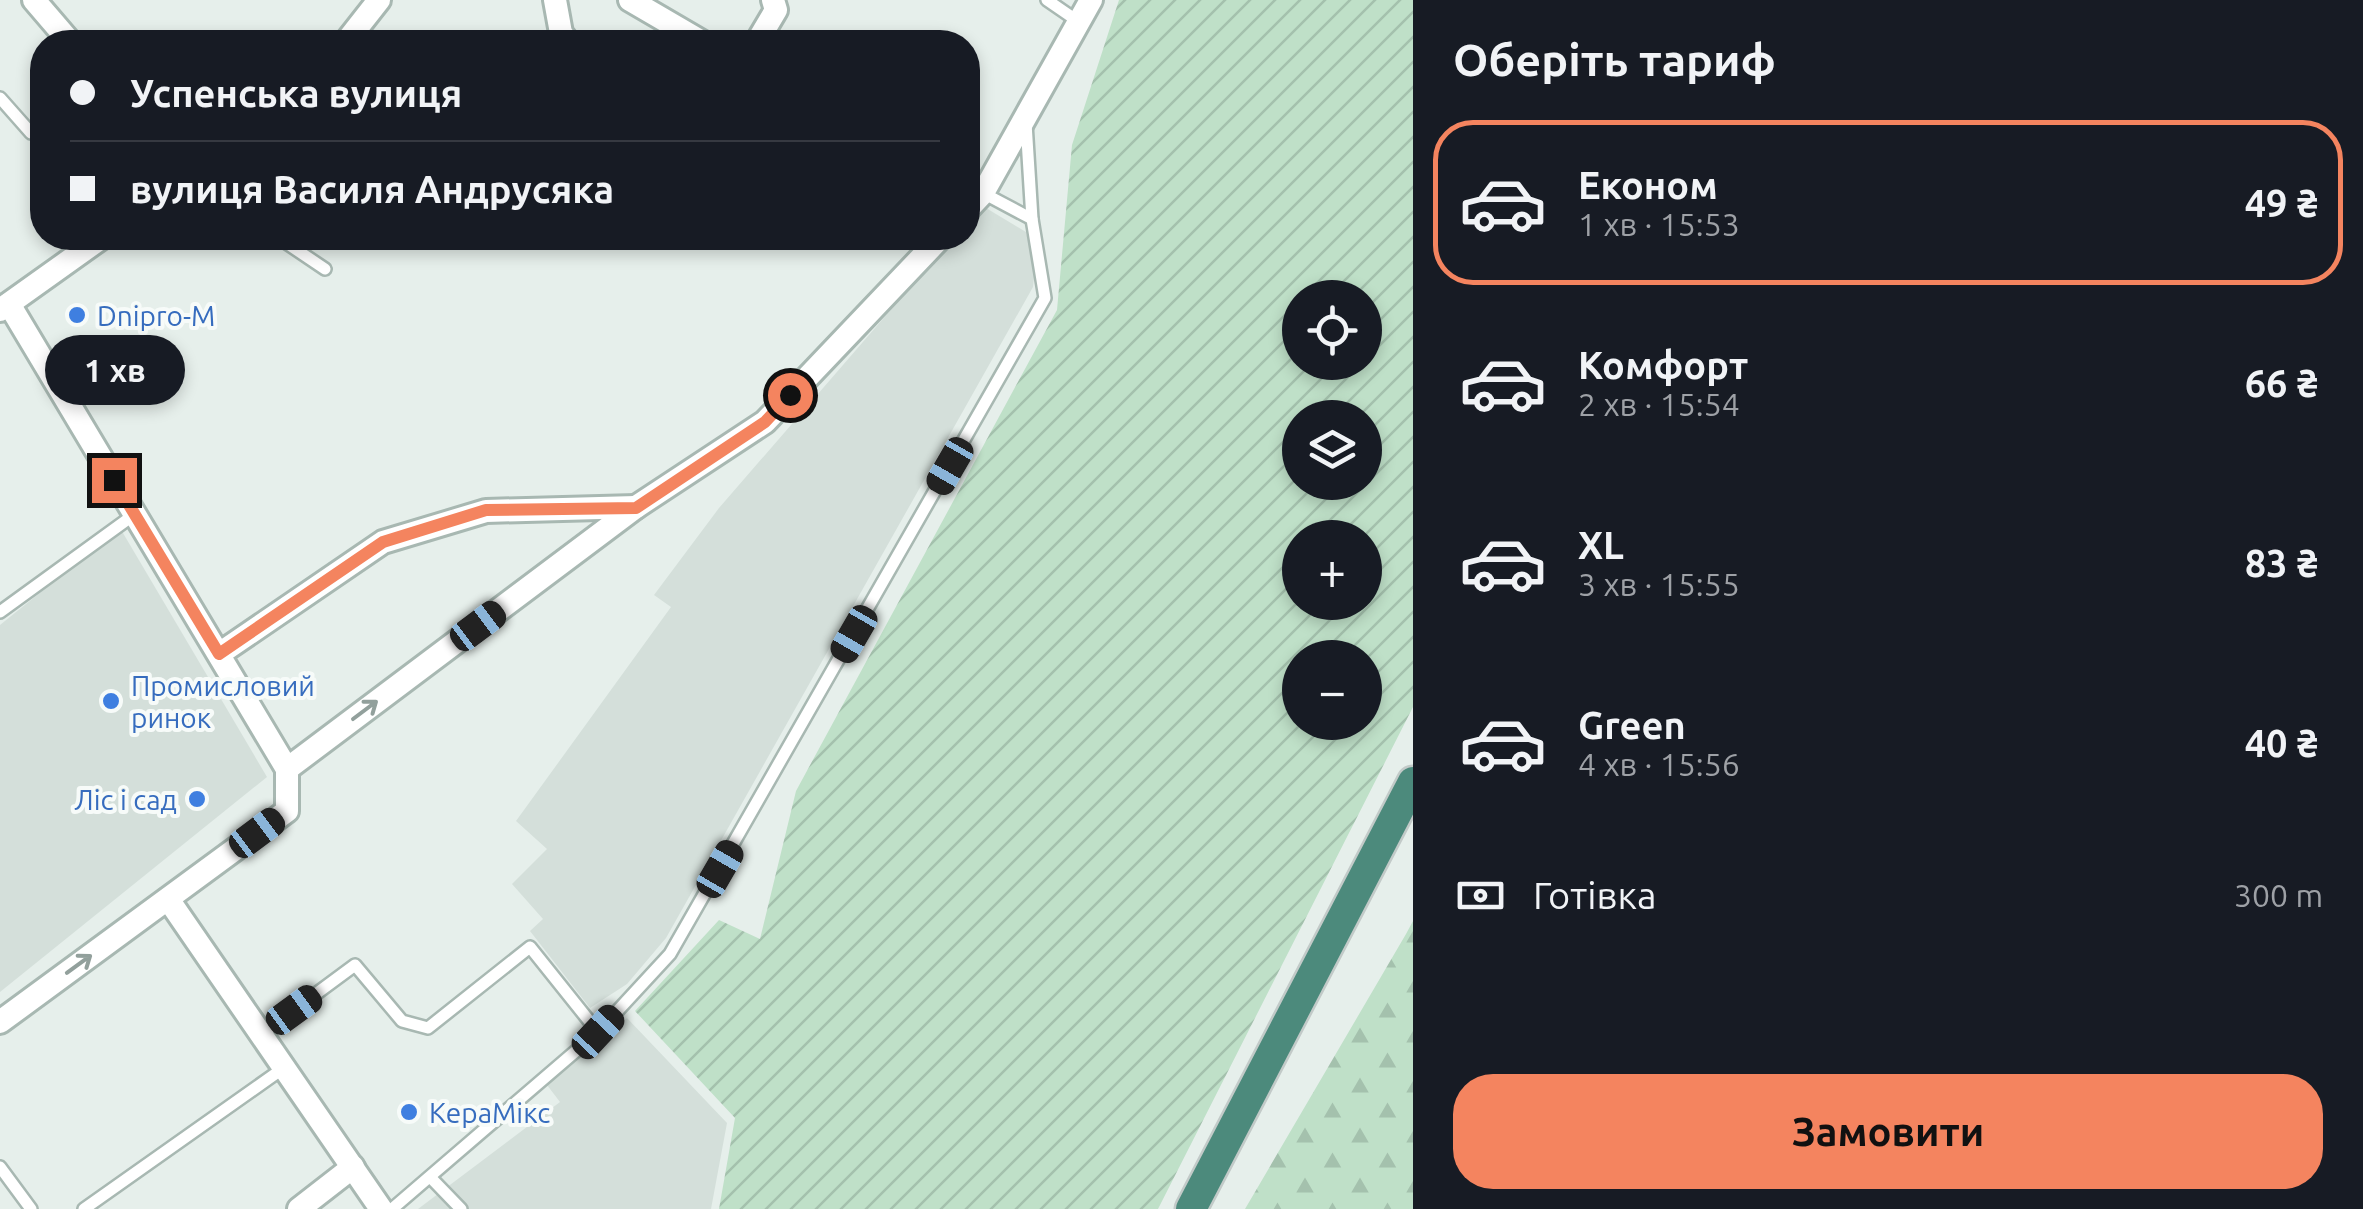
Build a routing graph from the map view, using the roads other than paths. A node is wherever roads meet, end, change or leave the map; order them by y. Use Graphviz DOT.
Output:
graph roads {
  1 [pos="34,0"];
  2 [pos="380,0"];
  3 [pos="555,0"];
  4 [pos="630,0"];
  5 [pos="773,0"];
  6 [pos="1047,0"];
  7 [pos="1091,0"];
  8 [pos="1079,22"];
  9 [pos="60,30"];
  10 [pos="356,30"];
  11 [pos="560,30"];
  12 [pos="681,30"];
  13 [pos="764,30"];
  14 [pos="0,98"];
  15 [pos="1026,119"];
  16 [pos="30,131"];
  17 [pos="980,193"];
  18 [pos="980,203"];
  19 [pos="1032,219"];
  20 [pos="84,250"];
  21 [pos="297,250"];
  22 [pos="929,250"];
  23 [pos="325,268"];
  24 [pos="4,307"];
  25 [pos="636,508"];
  26 [pos="134,514"];
  27 [pos="0,612"];
  28 [pos="219,654"];
  29 [pos="288,769"];
  30 [pos="1413,782"];
  31 [pos="168,899"];
  32 [pos="0,1022"];
  33 [pos="598,1032"];
  34 [pos="264,1033"];
  35 [pos="286,1067"];
  36 [pos="0,1166"];
  37 [pos="353,1167"];
  38 [pos="432,1178"];
  39 [pos="32,1209"];
  40 [pos="84,1209"];
  41 [pos="299,1209"];
  42 [pos="382,1209"];
  43 [pos="392,1209"];
  44 [pos="461,1209"];
  45 [pos="1190,1209"];
  1 -- 9 [label="street"];
  2 -- 10 [label="street"];
  3 -- 11 [label="street"];
  4 -- 12 [label="street"];
  5 -- 13 [label="street"];
  6 -- 8 [label="lane"];
  7 -- 8 [label="street"];
  8 -- 15 [label="street"];
  14 -- 16 [label="lane"];
  15 -- 17 [label="street"];
  15 -- 19 [label="lane"];
  18 -- 19 [label="lane"];
  19 -- 33 [label="lane"];
  20 -- 24 [label="street"];
  21 -- 23 [label="lane"];
  22 -- 25 [label="street"];
  24 -- 26 [label="street"];
  25 -- 28 [label="street"];
  29 -- 25 [label="street, one-way"];
  26 -- 27 [label="lane"];
  26 -- 28 [label="street"];
  28 -- 29 [label="street"];
  29 -- 31 [label="street"];
  30 -- 45 [label="highway"];
  32 -- 31 [label="street, one-way"];
  31 -- 34 [label="street"];
  33 -- 34 [label="lane"];
  33 -- 38 [label="lane"];
  34 -- 35 [label="street"];
  35 -- 37 [label="street"];
  35 -- 40 [label="lane"];
  36 -- 39 [label="lane"];
  37 -- 41 [label="street"];
  37 -- 42 [label="street"];
  38 -- 43 [label="lane"];
  38 -- 44 [label="lane"];
}
